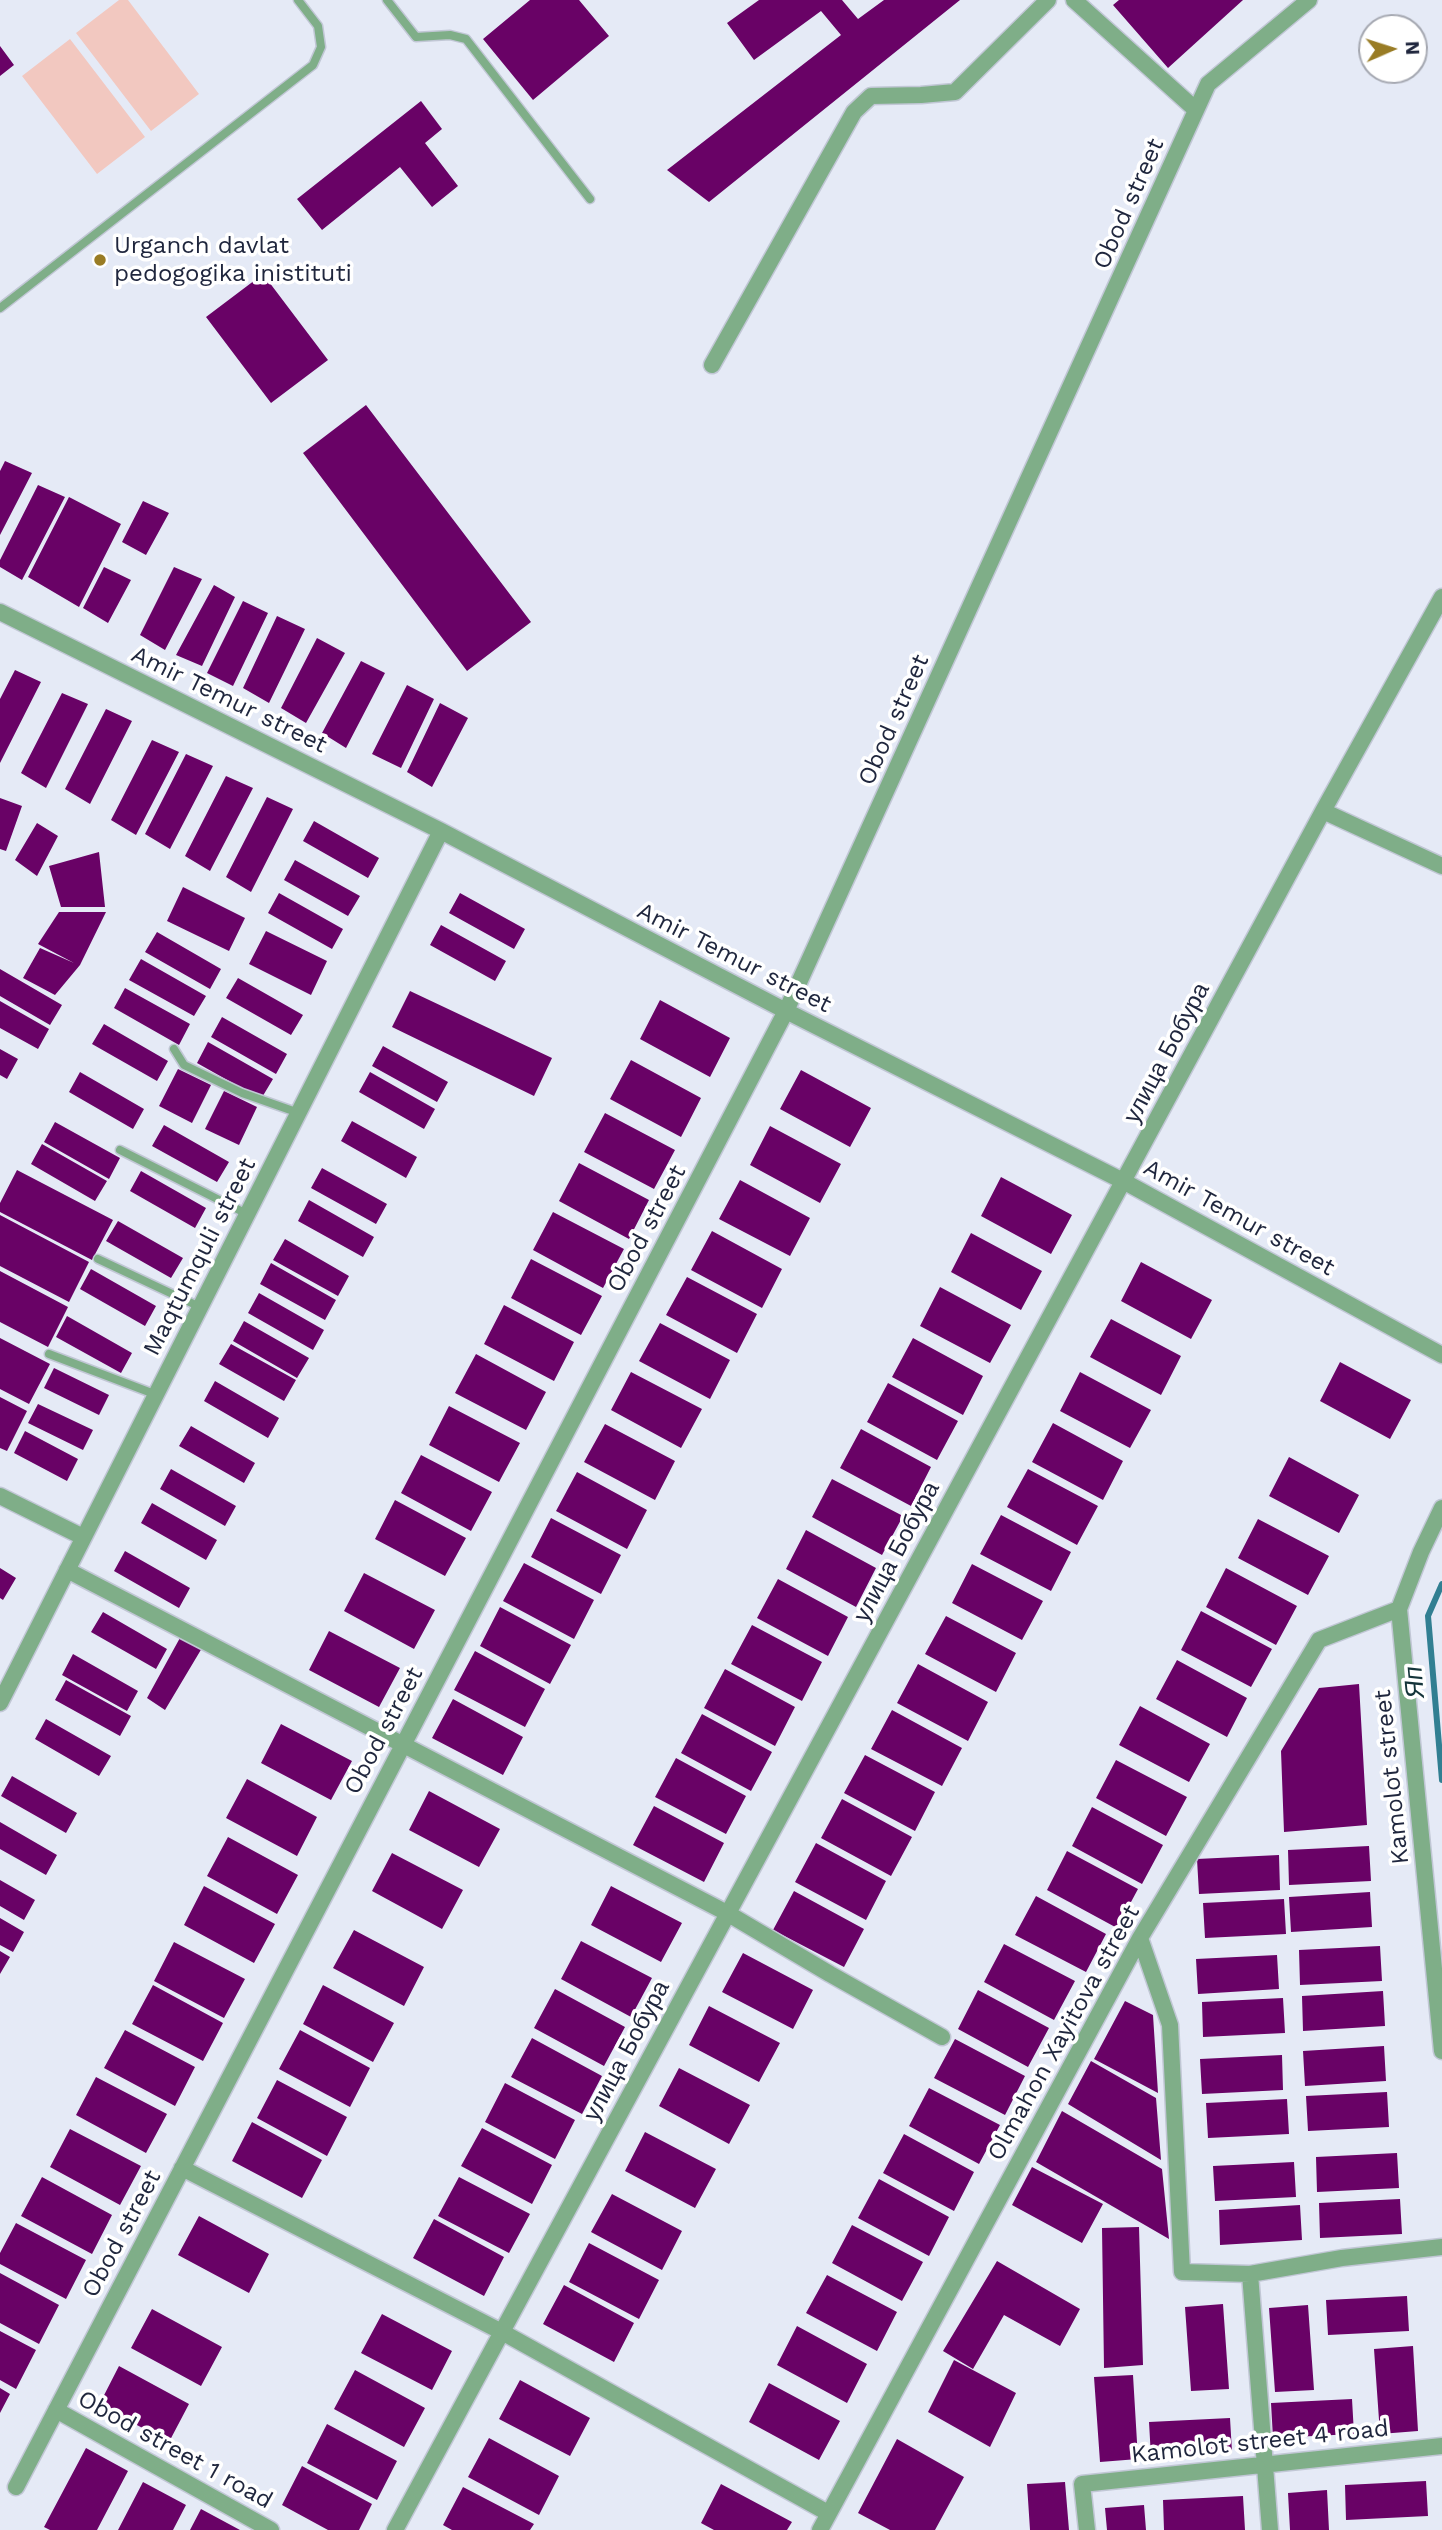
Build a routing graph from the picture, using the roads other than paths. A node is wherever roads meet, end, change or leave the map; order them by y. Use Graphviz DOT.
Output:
graph roads {
  1 [pos="298,0"];
  2 [pos="387,0"];
  3 [pos="1048,0"];
  4 [pos="1074,0"];
  5 [pos="1309,0"];
  6 [pos="1196,110"];
  7 [pos="590,199"];
  8 [pos="0,307"];
  9 [pos="712,365"];
  10 [pos="1442,597"];
  11 [pos="0,612"];
  12 [pos="1323,811"];
  13 [pos="441,831"];
  14 [pos="1442,866"];
  15 [pos="786,1011"];
  16 [pos="174,1049"];
  17 [pos="299,1113"];
  18 [pos="120,1150"];
  19 [pos="1124,1181"];
  20 [pos="247,1214"];
  21 [pos="98,1259"];
  22 [pos="200,1307"];
  23 [pos="49,1354"];
  24 [pos="1442,1355"];
  25 [pos="157,1395"];
  26 [pos="0,1496"];
  27 [pos="1442,1508"];
  28 [pos="83,1537"];
  29 [pos="67,1570"];
  30 [pos="1399,1609"];
  31 [pos="0,1703"];
  32 [pos="403,1745"];
  33 [pos="727,1913"];
  34 [pos="1140,1938"];
  35 [pos="942,2037"];
  36 [pos="1442,2051"];
  37 [pos="182,2168"];
  38 [pos="1442,2247"];
  39 [pos="1250,2274"];
  40 [pos="502,2332"];
  41 [pos="56,2410"];
  42 [pos="1442,2446"];
  43 [pos="1265,2465"];
  44 [pos="16,2487"];
  45 [pos="828,2513"];
  46 [pos="271,2530"];
  47 [pos="395,2530"];
  48 [pos="820,2530"];
  49 [pos="1087,2530"];
  50 [pos="1270,2530"];
  1 -- 8 [label="lane"];
  2 -- 7 [label="lane"];
  3 -- 9 [label="street"];
  4 -- 6 [label="street"];
  5 -- 6 [label="street, Obod street"];
  6 -- 15 [label="street, Obod street"];
  10 -- 12 [label="street, улица Бобура"];
  11 -- 13 [label="street, Amir Temur street"];
  12 -- 14 [label="street"];
  12 -- 19 [label="street, улица Бобура"];
  13 -- 15 [label="street, Amir Temur street"];
  13 -- 17 [label="street, Maqtumquli street"];
  15 -- 19 [label="street, Amir Temur street"];
  15 -- 32 [label="street, Obod street"];
  16 -- 17 [label="lane"];
  17 -- 20 [label="street, Maqtumquli street"];
  18 -- 20 [label="lane"];
  19 -- 24 [label="street, Amir Temur street"];
  19 -- 33 [label="street, улица Бобура"];
  20 -- 22 [label="street, Maqtumquli street"];
  21 -- 22 [label="lane"];
  22 -- 25 [label="street, Maqtumquli street"];
  23 -- 25 [label="lane"];
  25 -- 28 [label="street, Maqtumquli street"];
  26 -- 28 [label="street"];
  27 -- 30 [label="street, Kamolot street"];
  28 -- 29 [label="street, Maqtumquli street"];
  29 -- 31 [label="street, Maqtumquli street"];
  29 -- 32 [label="street"];
  30 -- 34 [label="street, Olmahon Xayitova street"];
  30 -- 36 [label="street, Kamolot street"];
  32 -- 33 [label="street"];
  32 -- 37 [label="street, Obod street"];
  33 -- 35 [label="street"];
  33 -- 40 [label="street, улица Бобура"];
  34 -- 39 [label="street"];
  34 -- 45 [label="street, Olmahon Xayitova street"];
  37 -- 40 [label="street"];
  37 -- 41 [label="street, Obod street"];
  38 -- 39 [label="street"];
  39 -- 43 [label="street"];
  40 -- 45 [label="street"];
  40 -- 47 [label="street, улица Бобура"];
  41 -- 44 [label="street, Obod street"];
  41 -- 46 [label="street, Obod street 1 road"];
  42 -- 43 [label="street, Kamolot street 4 road"];
  43 -- 49 [label="street, Kamolot street 4 road"];
  43 -- 50 [label="street"];
  45 -- 48 [label="street, Olmahon Xayitova street"];
}
